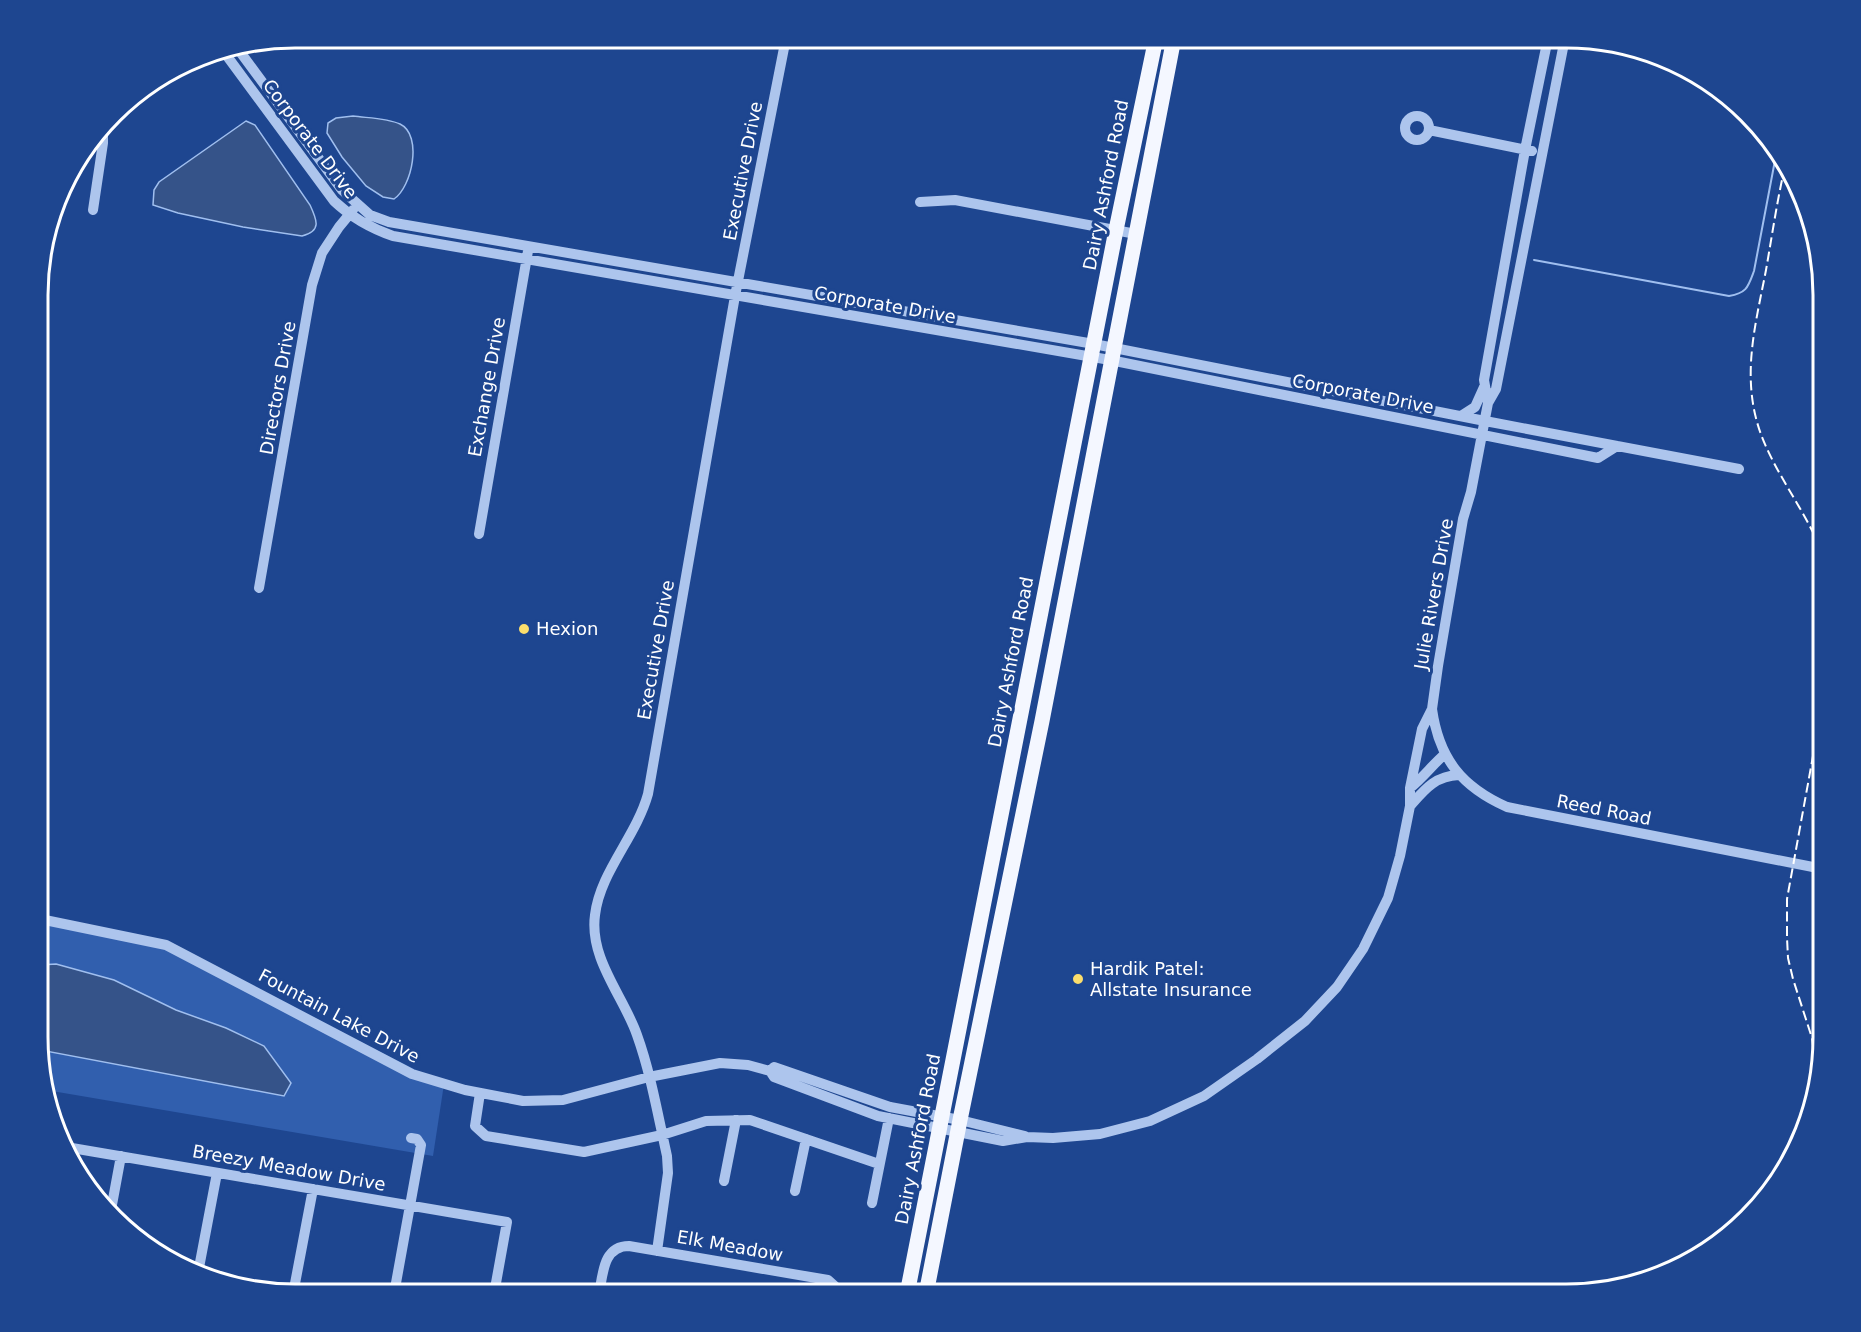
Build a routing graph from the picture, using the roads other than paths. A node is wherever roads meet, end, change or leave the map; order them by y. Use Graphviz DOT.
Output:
graph roads {
  1 [pos="784,48"];
  2 [pos="1154,48"];
  3 [pos="1172,48"];
  4 [pos="1546,48"];
  5 [pos="1563,48"];
  6 [pos="242,54"];
  7 [pos="228,57"];
  8 [pos="1429,130"];
  9 [pos="103,140"];
  10 [pos="1525,150"];
  11 [pos="1542,153"];
  12 [pos="920,202"];
  13 [pos="357,205"];
  14 [pos="93,210"];
  15 [pos="348,215"];
  16 [pos="1513,222"];
  17 [pos="1527,228"];
  18 [pos="1116,230"];
  19 [pos="1136,234"];
  20 [pos="529,245"];
  21 [pos="527,258"];
  22 [pos="738,282"];
  23 [pos="735,296"];
  24 [pos="1010,329"];
  25 [pos="1008,343"];
  26 [pos="1093,350"];
  27 [pos="1112,354"];
  28 [pos="1295,383"];
  29 [pos="1484,387"];
  30 [pos="1292,396"];
  31 [pos="1488,404"];
  32 [pos="1461,416"];
  33 [pos="1485,421"];
  34 [pos="1523,428"];
  35 [pos="1483,434"];
  36 [pos="1521,441"];
  37 [pos="1617,446"];
  38 [pos="1739,469"];
  39 [pos="479,534"];
  40 [pos="259,588"];
  41 [pos="1432,709"];
  42 [pos="1020,716"];
  43 [pos="1042,721"];
  44 [pos="1445,754"];
  45 [pos="1459,775"];
  46 [pos="1410,788"];
  47 [pos="1004,805"];
  48 [pos="1410,806"];
  49 [pos="1024,808"];
  50 [pos="1813,867"];
  51 [pos="48,921"];
  52 [pos="972,964"];
  53 [pos="991,968"];
  54 [pos="770,1071"];
  55 [pos="649,1077"];
  56 [pos="840,1090"];
  57 [pos="480,1093"];
  58 [pos="836,1101"];
  59 [pos="889,1118"];
  60 [pos="736,1120"];
  61 [pos="941,1123"];
  62 [pos="959,1126"];
  63 [pos="663,1135"];
  64 [pos="411,1138"];
  65 [pos="806,1139"];
  66 [pos="74,1148"];
  67 [pos="121,1156"];
  68 [pos="879,1164"];
  69 [pos="217,1173"];
  70 [pos="724,1181"];
  71 [pos="313,1189"];
  72 [pos="795,1191"];
  73 [pos="112,1203"];
  74 [pos="872,1203"];
  75 [pos="410,1206"];
  76 [pos="917,1241"];
  77 [pos="936,1244"];
  78 [pos="657,1251"];
  79 [pos="200,1264"];
  80 [pos="295,1284"];
  81 [pos="396,1284"];
  82 [pos="496,1284"];
  83 [pos="601,1284"];
  84 [pos="831,1284"];
  85 [pos="909,1284"];
  86 [pos="928,1284"];
  1 -- 22 [label="street, Executive Drive"];
  2 -- 18 [label="main road, Dairy Ashford Road"];
  3 -- 19 [label="main road, Dairy Ashford Road"];
  4 -- 10 [label="street, Julie Rivers Drive"];
  5 -- 11 [label="street, Julie Rivers Drive"];
  6 -- 13 [label="street, Corporate Drive"];
  7 -- 15 [label="street, Corporate Drive"];
  8 -- 10 [label="street"];
  9 -- 14 [label="street"];
  10 -- 11 [label="street"];
  10 -- 16 [label="street, Julie Rivers Drive"];
  11 -- 17 [label="street, Julie Rivers Drive"];
  12 -- 18 [label="street"];
  13 -- 15 [label="street, Directors Drive"];
  13 -- 20 [label="street, Corporate Drive"];
  15 -- 21 [label="street, Corporate Drive"];
  15 -- 40 [label="street, Directors Drive"];
  16 -- 17 [label="street"];
  16 -- 29 [label="street, Julie Rivers Drive"];
  17 -- 31 [label="street, Julie Rivers Drive"];
  18 -- 19 [label="street"];
  18 -- 26 [label="main road, Dairy Ashford Road"];
  19 -- 27 [label="main road, Dairy Ashford Road"];
  20 -- 21 [label="street, Exchange Drive"];
  20 -- 22 [label="street, Corporate Drive"];
  21 -- 23 [label="street, Corporate Drive"];
  21 -- 39 [label="street, Exchange Drive"];
  22 -- 23 [label="street, Executive Drive"];
  22 -- 24 [label="street, Corporate Drive"];
  23 -- 25 [label="street, Corporate Drive"];
  23 -- 55 [label="street, Executive Drive"];
  24 -- 25 [label="street"];
  24 -- 26 [label="street, Corporate Drive"];
  25 -- 26 [label="street, Corporate Drive"];
  26 -- 27 [label="street, Corporate Drive"];
  26 -- 42 [label="main road, Dairy Ashford Road"];
  27 -- 28 [label="street, Corporate Drive"];
  27 -- 30 [label="street, Corporate Drive"];
  27 -- 43 [label="main road, Dairy Ashford Road"];
  28 -- 30 [label="street"];
  28 -- 32 [label="street, Corporate Drive"];
  29 -- 31 [label="street, Julie Rivers Drive"];
  29 -- 32 [label="street"];
  30 -- 35 [label="street, Corporate Drive"];
  31 -- 33 [label="street, Julie Rivers Drive"];
  32 -- 33 [label="street, Corporate Drive"];
  33 -- 34 [label="street, Corporate Drive"];
  33 -- 35 [label="street, Julie Rivers Drive"];
  34 -- 36 [label="street"];
  34 -- 37 [label="street, Corporate Drive"];
  35 -- 36 [label="street, Corporate Drive"];
  35 -- 41 [label="street, Julie Rivers Drive"];
  36 -- 37 [label="street, Corporate Drive"];
  37 -- 38 [label="street, Corporate Drive"];
  41 -- 44 [label="street, Reed Road"];
  41 -- 46 [label="street, Julie Rivers Drive"];
  42 -- 43 [label="main road"];
  42 -- 47 [label="main road, Dairy Ashford Road"];
  43 -- 49 [label="main road, Dairy Ashford Road"];
  44 -- 45 [label="street, Reed Road"];
  44 -- 46 [label="street"];
  45 -- 48 [label="street"];
  45 -- 50 [label="street, Reed Road"];
  46 -- 48 [label="street, Julie Rivers Drive"];
  47 -- 49 [label="main road"];
  47 -- 52 [label="main road, Dairy Ashford Road"];
  48 -- 62 [label="street, Julie Rivers Drive"];
  49 -- 53 [label="main road, Dairy Ashford Road"];
  51 -- 57 [label="street, Fountain Lake Drive"];
  52 -- 53 [label="main road"];
  52 -- 61 [label="main road, Dairy Ashford Road"];
  53 -- 62 [label="main road, Dairy Ashford Road"];
  54 -- 55 [label="street, Fountain Lake Drive"];
  54 -- 56 [label="street, Fountain Lake Drive"];
  54 -- 58 [label="street, Fountain Lake Drive"];
  55 -- 57 [label="street, Fountain Lake Drive"];
  55 -- 63 [label="street, Executive Drive"];
  56 -- 58 [label="street"];
  56 -- 61 [label="street, Fountain Lake Drive"];
  57 -- 63 [label="street"];
  58 -- 59 [label="street, Fountain Lake Drive"];
  59 -- 61 [label="street, Fountain Lake Drive"];
  59 -- 68 [label="street"];
  60 -- 63 [label="street"];
  60 -- 65 [label="street"];
  60 -- 70 [label="street"];
  61 -- 62 [label="street, Julie Rivers Drive"];
  61 -- 76 [label="main road, Dairy Ashford Road"];
  62 -- 77 [label="main road, Dairy Ashford Road"];
  63 -- 78 [label="street, Executive Drive"];
  64 -- 75 [label="street"];
  65 -- 68 [label="street"];
  65 -- 72 [label="street"];
  66 -- 67 [label="street, Breezy Meadow Drive"];
  67 -- 69 [label="street, Breezy Meadow Drive"];
  67 -- 73 [label="street"];
  68 -- 74 [label="street"];
  69 -- 71 [label="street, Breezy Meadow Drive"];
  69 -- 79 [label="street"];
  71 -- 75 [label="street, Breezy Meadow Drive"];
  71 -- 80 [label="street"];
  75 -- 81 [label="street"];
  75 -- 82 [label="street, Breezy Meadow Drive"];
  76 -- 77 [label="main road"];
  76 -- 85 [label="main road, Dairy Ashford Road"];
  77 -- 86 [label="main road, Dairy Ashford Road"];
  78 -- 83 [label="street, Elk Meadow"];
  78 -- 84 [label="street, Elk Meadow"];
}
